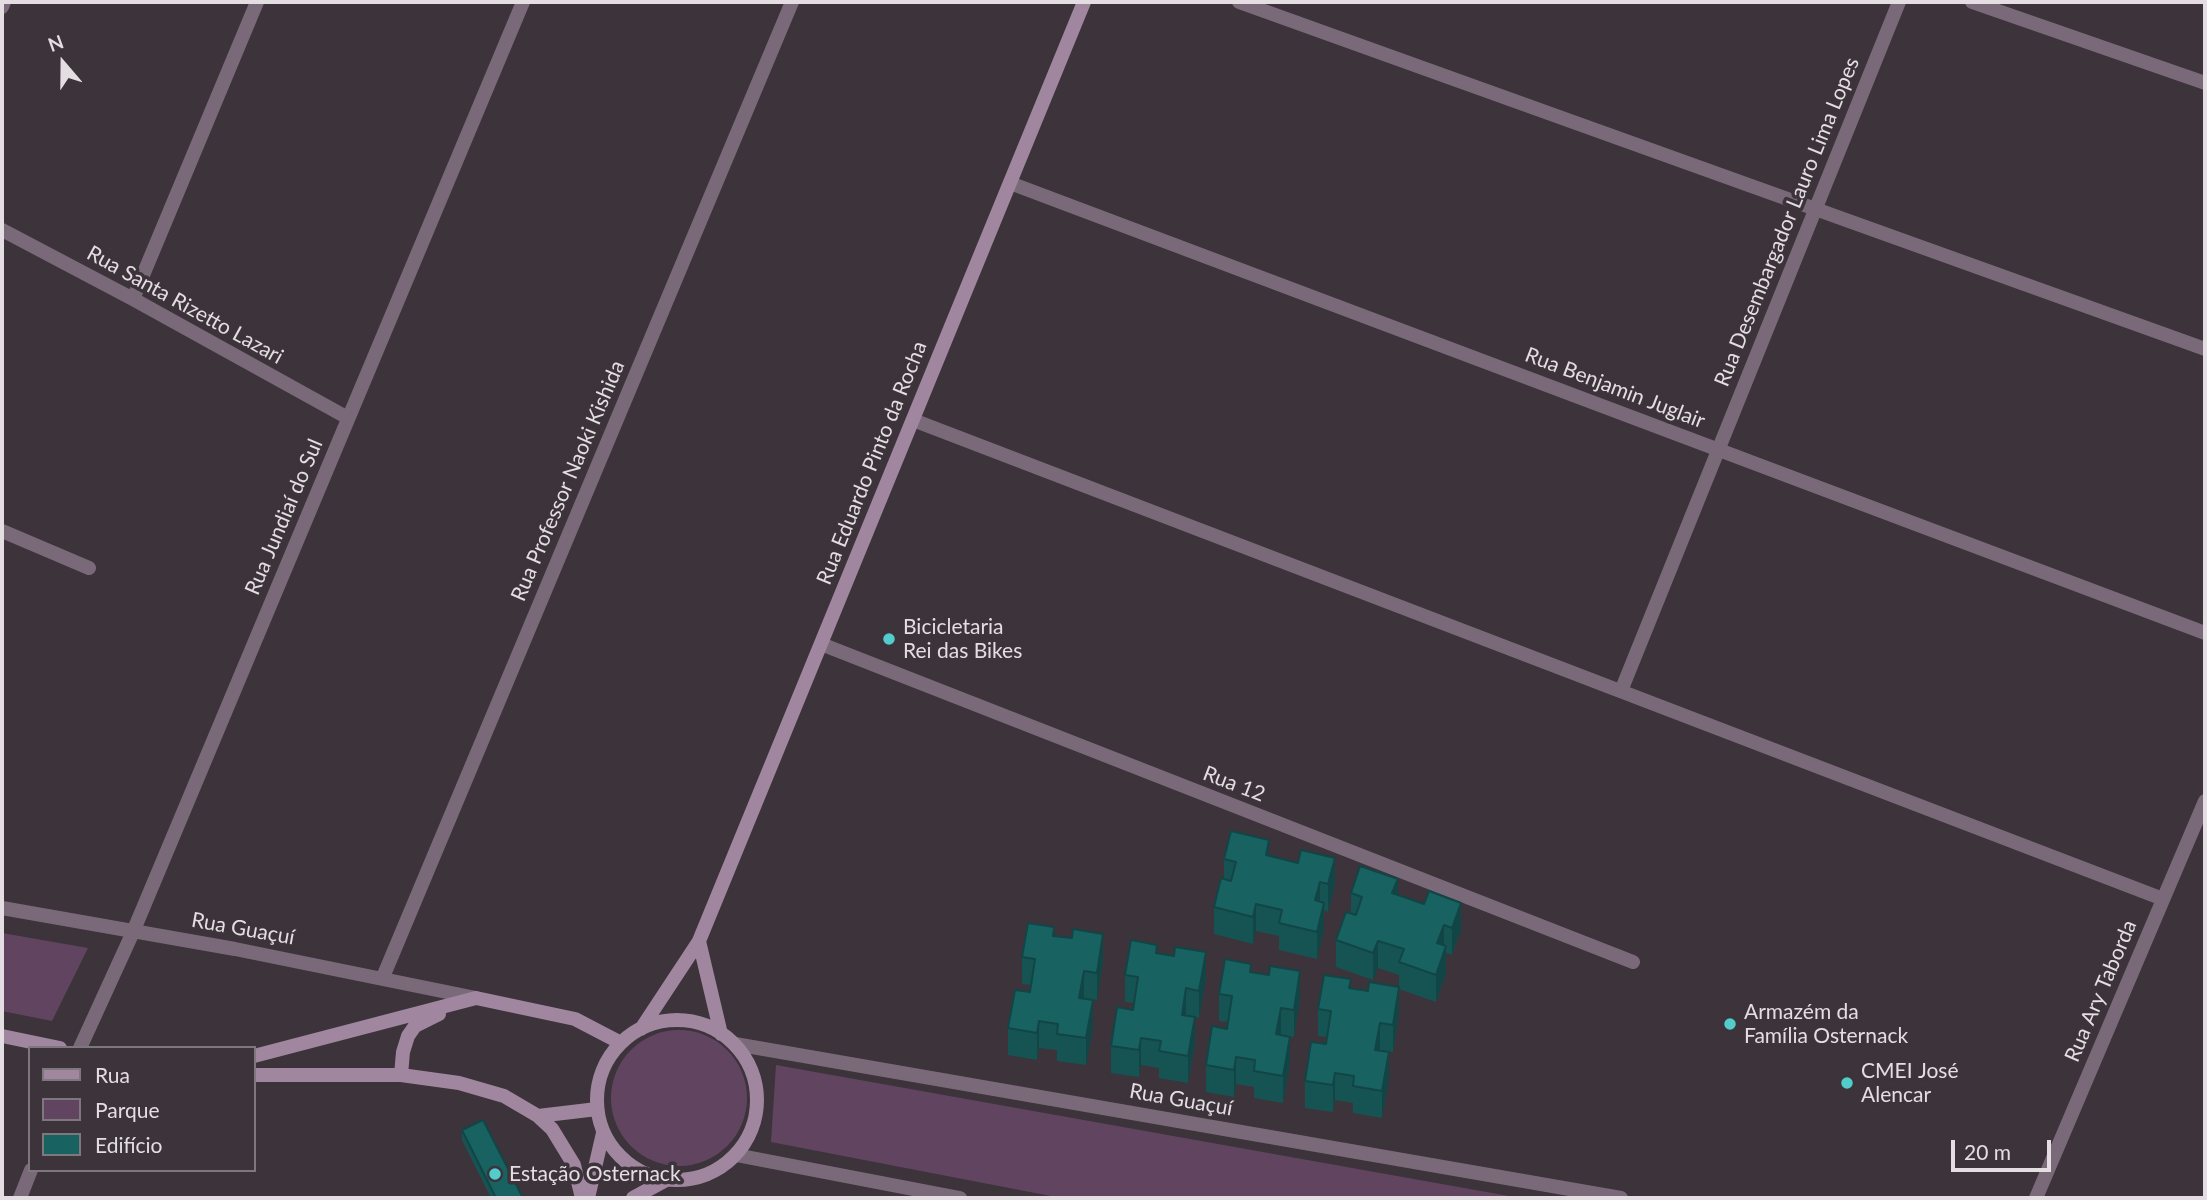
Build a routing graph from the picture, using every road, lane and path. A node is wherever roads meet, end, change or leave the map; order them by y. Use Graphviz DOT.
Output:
graph roads {
  1 [pos="4,2"];
  2 [pos="257,2"];
  3 [pos="523,2"];
  4 [pos="792,2"];
  5 [pos="1084,2"];
  6 [pos="1239,2"];
  7 [pos="1899,2"];
  8 [pos="1972,2"];
  9 [pos="2,7"];
  10 [pos="2205,83"];
  11 [pos="1010,183"];
  12 [pos="1815,208"];
  13 [pos="2,230"];
  14 [pos="133,299"];
  15 [pos="2205,349"];
  16 [pos="348,418"];
  17 [pos="913,419"];
  18 [pos="1718,450"];
  19 [pos="2,531"];
  20 [pos="89,568"];
  21 [pos="2205,633"];
  22 [pos="821,644"];
  23 [pos="1621,691"];
  24 [pos="2205,801"];
  25 [pos="2164,899"];
  26 [pos="2,908"];
  27 [pos="133,932"];
  28 [pos="699,941"];
  29 [pos="1633,962"];
  30 [pos="383,977"];
  31 [pos="476,998"];
  32 [pos="641,1029"];
  33 [pos="721,1034"];
  34 [pos="2,1036"];
  35 [pos="621,1043"];
  36 [pos="735,1044"];
  37 [pos="50,1046"];
  38 [pos="81,1046"];
  39 [pos="256,1055"];
  40 [pos="256,1075"];
  41 [pos="401,1075"];
  42 [pos="597,1109"];
  43 [pos="538,1116"];
  44 [pos="603,1133"];
  45 [pos="736,1155"];
  46 [pos="30,1172"];
  47 [pos="666,1180"];
  48 [pos="20,1198"];
  49 [pos="582,1198"];
  50 [pos="588,1198"];
  51 [pos="633,1198"];
  52 [pos="960,1198"];
  53 [pos="1621,1198"];
  54 [pos="2036,1198"];
  1 -- 9 [label="street"];
  2 -- 14 [label="street"];
  3 -- 16 [label="street, Rua Jundiaí do Sul"];
  4 -- 30 [label="street, Rua Professor Naoki Kishida"];
  5 -- 11 [label="main road, Rua Eduardo Pinto da Rocha"];
  6 -- 12 [label="street"];
  7 -- 12 [label="street, Rua Desembargador Lauro Lima Lopes"];
  8 -- 10 [label="street"];
  11 -- 17 [label="main road, Rua Eduardo Pinto da Rocha"];
  11 -- 18 [label="street, Rua Benjamin Juglair"];
  12 -- 15 [label="street"];
  12 -- 18 [label="street, Rua Desembargador Lauro Lima Lopes"];
  13 -- 14 [label="street, Rua Santa Rizetto Lazari"];
  14 -- 16 [label="street, Rua Santa Rizetto Lazari"];
  16 -- 27 [label="street, Rua Jundiaí do Sul"];
  17 -- 22 [label="main road, Rua Eduardo Pinto da Rocha"];
  17 -- 23 [label="street"];
  18 -- 21 [label="street, Rua Benjamin Juglair"];
  18 -- 23 [label="street, Rua Desembargador Lauro Lima Lopes"];
  19 -- 20 [label="street"];
  22 -- 28 [label="main road, Rua Eduardo Pinto da Rocha"];
  22 -- 29 [label="street, Rua 12"];
  23 -- 25 [label="street"];
  24 -- 25 [label="street, Rua Ary Taborda"];
  25 -- 54 [label="street, Rua Ary Taborda"];
  26 -- 27 [label="street, Rua Guaçuí"];
  27 -- 30 [label="street, Rua Guaçuí"];
  27 -- 38 [label="street, Rua Jundiaí do Sul"];
  28 -- 32 [label="main road, Rua Eduardo Pinto da Rocha"];
  28 -- 33 [label="main road"];
  30 -- 31 [label="street, Rua Guaçuí"];
  31 -- 35 [label="main road, Rua Guaçuí"];
  31 -- 39 [label="main road, Rua Guaçuí"];
  31 -- 41 [label="main road"];
  32 -- 33 [label="main road"];
  32 -- 35 [label="main road"];
  33 -- 36 [label="main road"];
  34 -- 37 [label="main road"];
  35 -- 42 [label="main road"];
  36 -- 45 [label="main road"];
  36 -- 53 [label="street, Rua Guaçuí"];
  40 -- 41 [label="main road"];
  41 -- 43 [label="main road"];
  42 -- 43 [label="main road"];
  42 -- 44 [label="main road"];
  43 -- 49 [label="main road"];
  44 -- 47 [label="main road"];
  44 -- 50 [label="main road"];
  45 -- 47 [label="main road"];
  45 -- 52 [label="street"];
  46 -- 48 [label="street"];
  47 -- 51 [label="main road"];
}
